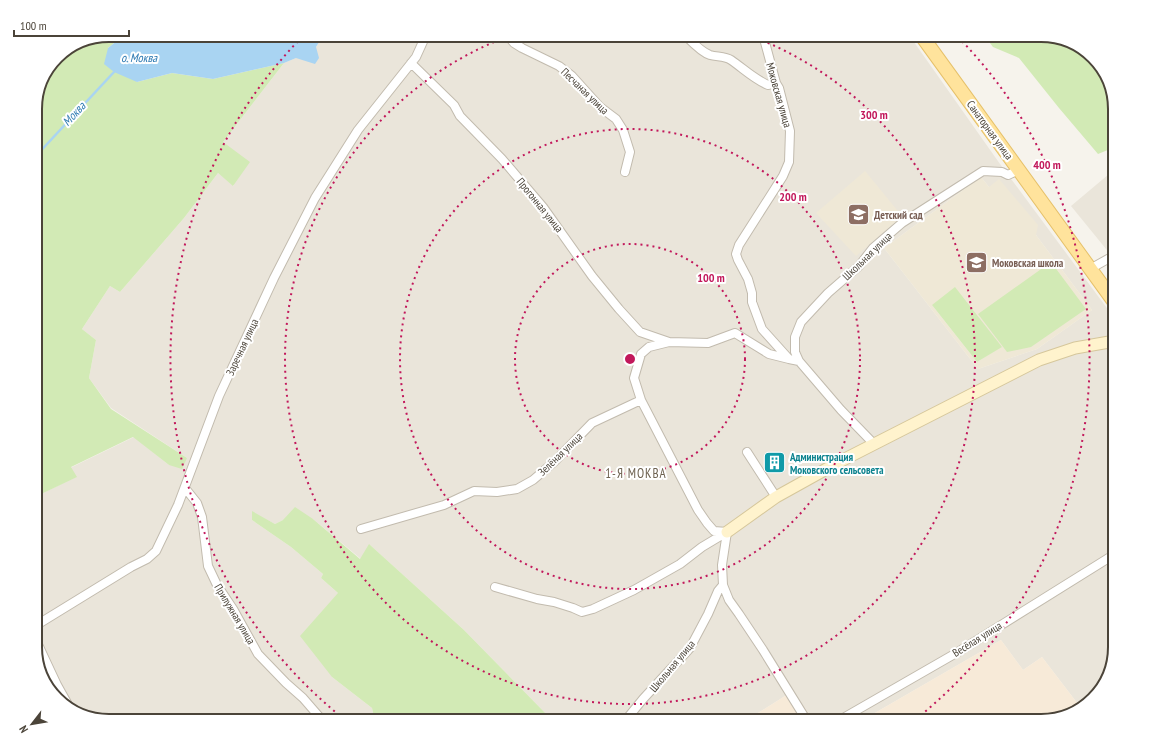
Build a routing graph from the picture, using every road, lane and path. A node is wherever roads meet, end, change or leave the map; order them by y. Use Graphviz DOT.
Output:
graph roads {
  1 [pos="423,42"];
  2 [pos="515,42"];
  3 [pos="693,42"];
  4 [pos="764,42"];
  5 [pos="926,42"];
  6 [pos="411,63"];
  7 [pos="776,83"];
  8 [pos="1019,170"];
  9 [pos="625,172"];
  10 [pos="1108,259"];
  11 [pos="1090,268"];
  12 [pos="1108,293"];
  13 [pos="669,342"];
  14 [pos="1108,342"];
  15 [pos="788,358"];
  16 [pos="799,361"];
  17 [pos="641,400"];
  18 [pos="874,444"];
  19 [pos="747,452"];
  20 [pos="185,488"];
  21 [pos="776,497"];
  22 [pos="361,529"];
  23 [pos="727,532"];
  24 [pos="1108,558"];
  25 [pos="723,585"];
  26 [pos="495,587"];
  27 [pos="42,622"];
  28 [pos="42,654"];
  29 [pos="62,694"];
  30 [pos="317,714"];
  31 [pos="631,714"];
  32 [pos="802,714"];
  33 [pos="850,714"];
  1 -- 6 [label="street, Заречная улица"];
  2 -- 9 [label="street, Песчаная улица"];
  3 -- 7 [label="street"];
  4 -- 7 [label="street, Моковская улица"];
  5 -- 8 [label="main road, Санаторная улица"];
  6 -- 13 [label="street, Прогонная улица"];
  6 -- 20 [label="street, Заречная улица"];
  7 -- 15 [label="street, Моковская улица"];
  8 -- 11 [label="main road, Санаторная улица"];
  8 -- 16 [label="street, Школьная улица"];
  10 -- 11 [label="street"];
  11 -- 12 [label="main road, Санаторная улица"];
  13 -- 15 [label="street"];
  13 -- 17 [label="street"];
  14 -- 18 [label="street"];
  15 -- 16 [label="street"];
  16 -- 18 [label="street"];
  17 -- 22 [label="street, Зелёная улица"];
  17 -- 23 [label="street"];
  18 -- 21 [label="street"];
  19 -- 21 [label="street"];
  20 -- 27 [label="street, Заречная улица"];
  20 -- 30 [label="street, Прилужная улица"];
  21 -- 23 [label="street"];
  23 -- 25 [label="street"];
  23 -- 26 [label="street"];
  24 -- 33 [label="street, Весёлая улица"];
  25 -- 31 [label="street, Школьная улица"];
  25 -- 32 [label="street"];
  28 -- 29 [label="street"];
}
